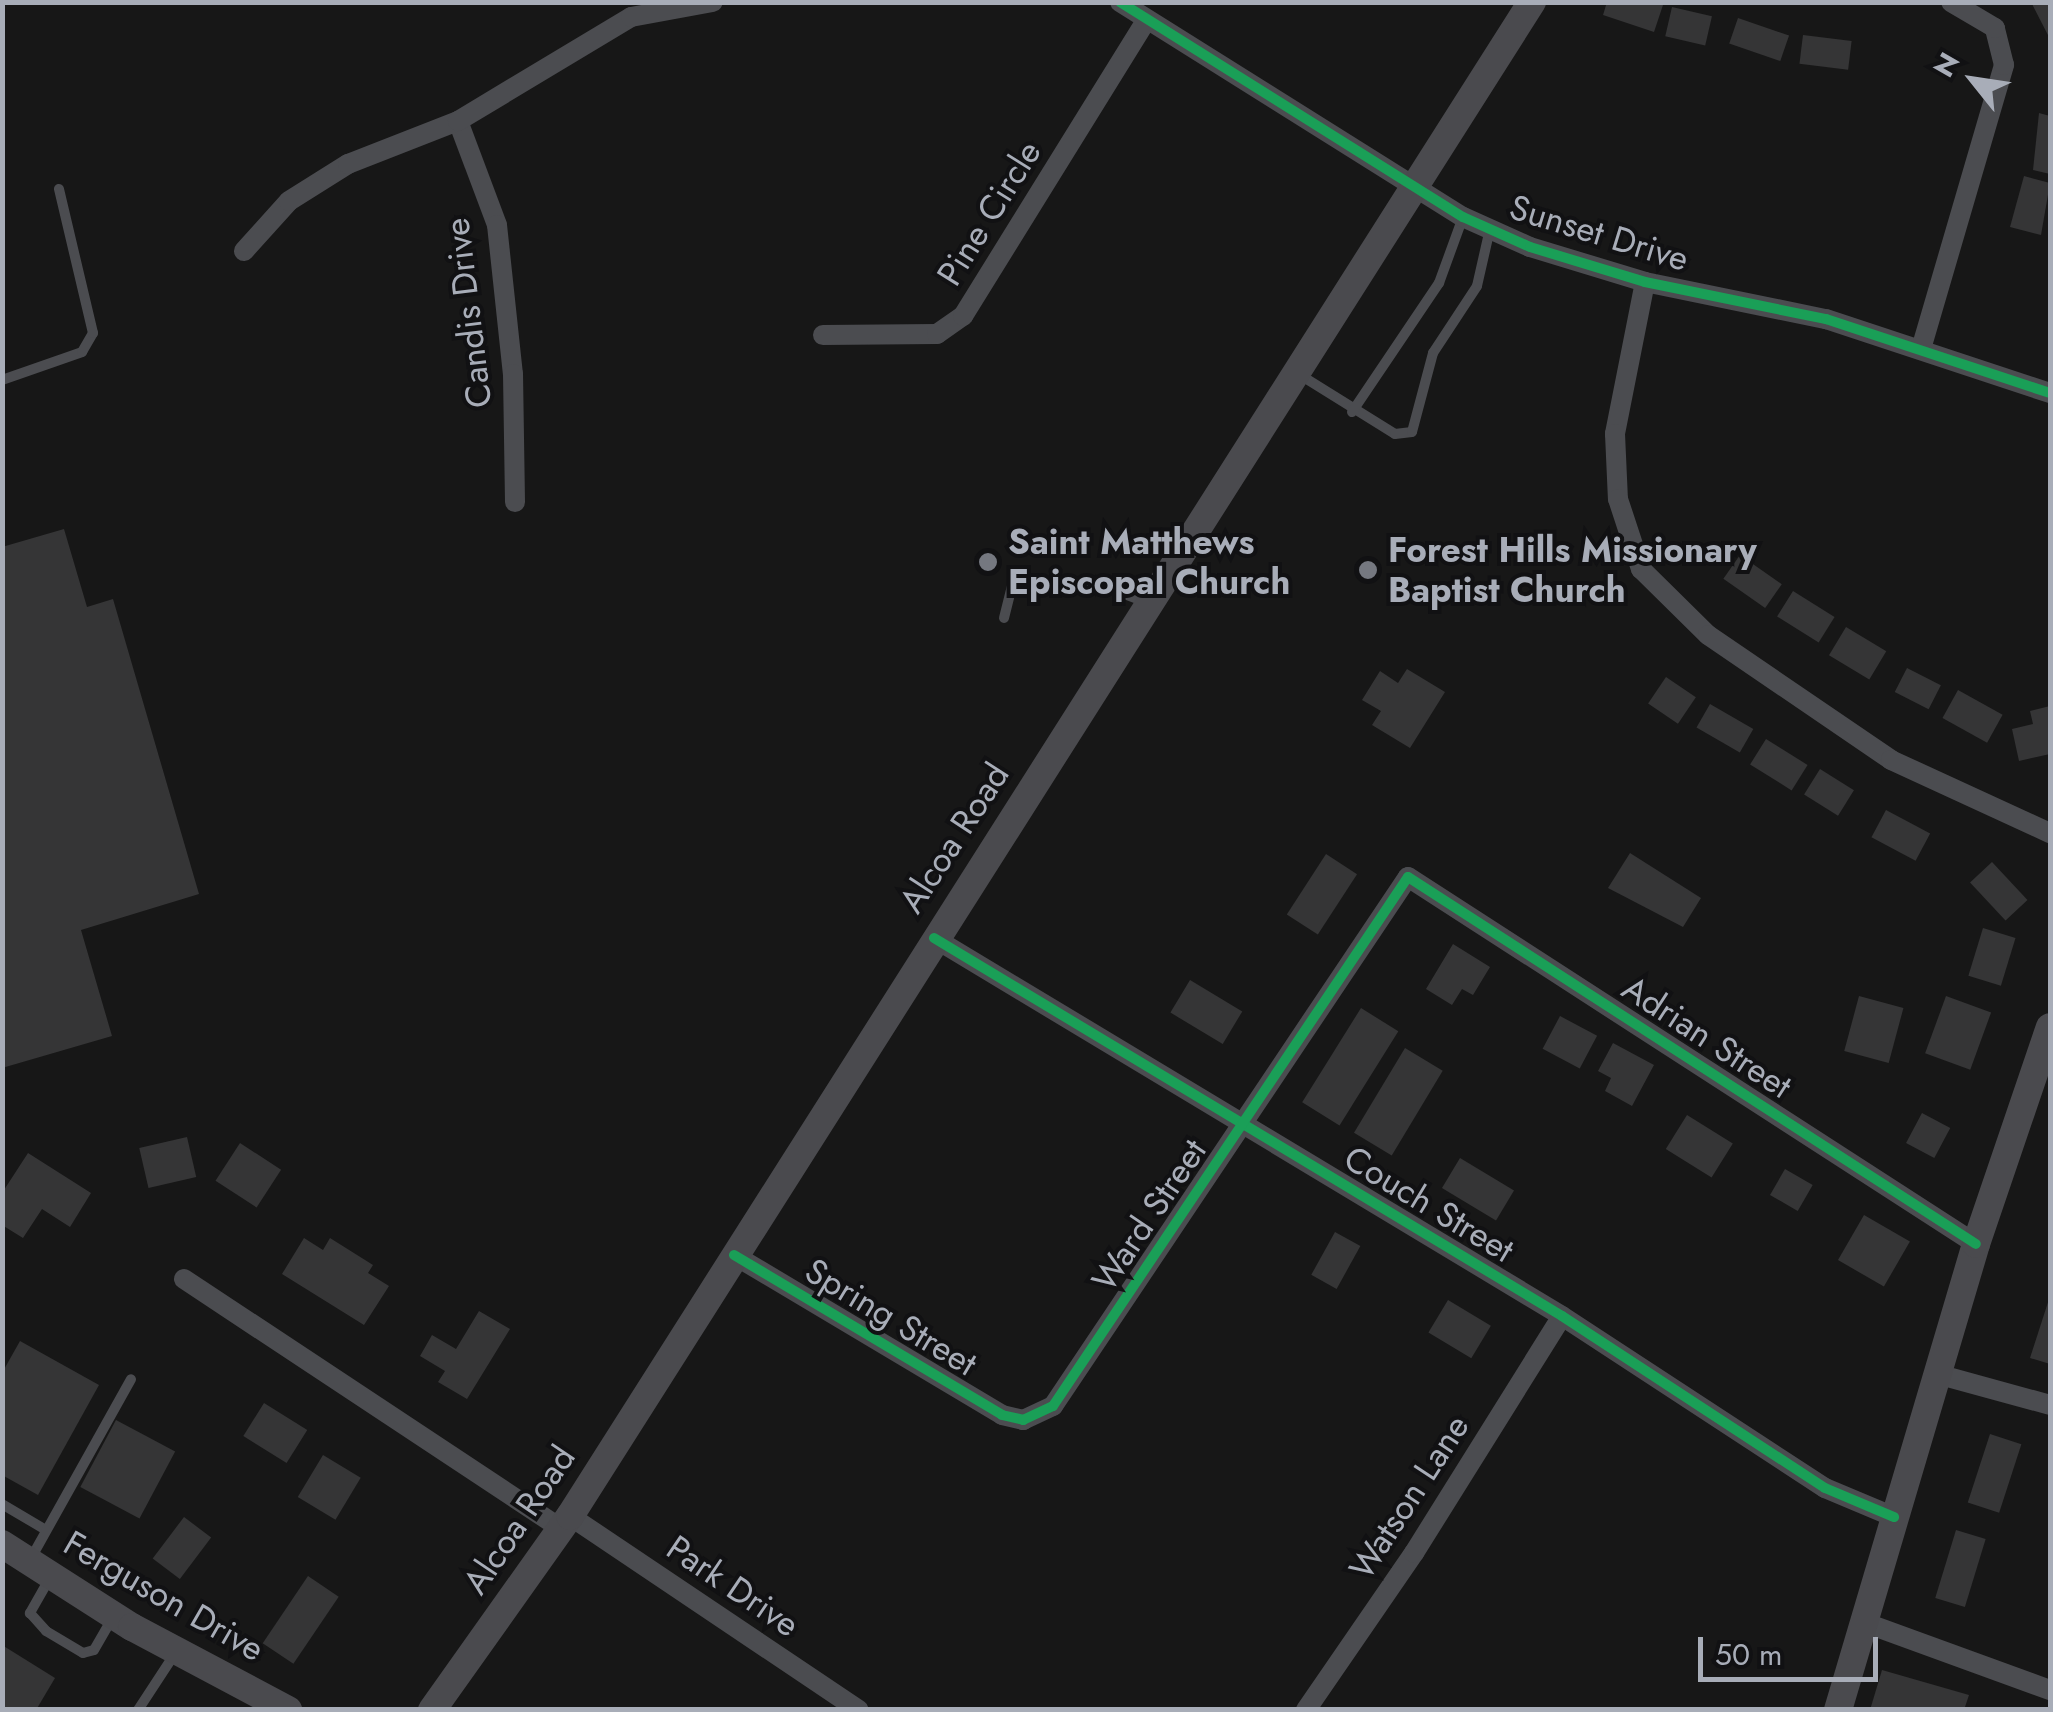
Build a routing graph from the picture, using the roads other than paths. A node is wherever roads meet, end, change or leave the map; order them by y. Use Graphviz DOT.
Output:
graph roads {
  1 [pos="713,2"];
  2 [pos="1120,2"];
  3 [pos="1532,2"];
  4 [pos="1951,2"];
  5 [pos="1146,21"];
  6 [pos="458,121"];
  7 [pos="1417,185"];
  8 [pos="59,189"];
  9 [pos="1463,216"];
  10 [pos="1490,229"];
  11 [pos="244,250"];
  12 [pos="1646,282"];
  13 [pos="823,334"];
  14 [pos="1921,349"];
  15 [pos="1296,373"];
  16 [pos="2,380"];
  17 [pos="2050,393"];
  18 [pos="1352,412"];
  19 [pos="515,502"];
  20 [pos="1149,603"];
  21 [pos="1004,618"];
  22 [pos="2050,833"];
  23 [pos="1408,877"];
  24 [pos="934,938"];
  25 [pos="2050,1027"];
  26 [pos="1243,1124"];
  27 [pos="1976,1244"];
  28 [pos="734,1255"];
  29 [pos="184,1278"];
  30 [pos="1562,1316"];
  31 [pos="1938,1374"];
  32 [pos="131,1379"];
  33 [pos="2050,1404"];
  34 [pos="1022,1420"];
  35 [pos="2,1504"];
  36 [pos="1894,1517"];
  37 [pos="566,1523"];
  38 [pos="46,1530"];
  39 [pos="2,1544"];
  40 [pos="40,1568"];
  41 [pos="114,1615"];
  42 [pos="1863,1622"];
  43 [pos="177,1650"];
  44 [pos="2050,1690"];
  45 [pos="138,1710"];
  46 [pos="288,1710"];
  47 [pos="432,1710"];
  48 [pos="859,1710"];
  49 [pos="1306,1710"];
  50 [pos="1838,1710"];
  1 -- 6 [label="street"];
  2 -- 5 [label="street, Sunset Drive"];
  3 -- 7 [label="main road, Alcoa Road"];
  4 -- 14 [label="street"];
  5 -- 7 [label="street, Sunset Drive"];
  5 -- 13 [label="street, Pine Circle"];
  6 -- 11 [label="street"];
  6 -- 19 [label="street, Candis Drive"];
  7 -- 9 [label="street, Sunset Drive"];
  7 -- 15 [label="main road, Alcoa Road"];
  8 -- 16 [label="lane"];
  9 -- 10 [label="street, Sunset Drive"];
  9 -- 18 [label="lane"];
  10 -- 12 [label="street, Sunset Drive"];
  10 -- 18 [label="lane"];
  12 -- 14 [label="street, Sunset Drive"];
  12 -- 22 [label="street"];
  14 -- 17 [label="street, Sunset Drive"];
  15 -- 18 [label="lane"];
  15 -- 20 [label="main road, Alcoa Road"];
  20 -- 21 [label="lane"];
  20 -- 24 [label="main road, Alcoa Road"];
  23 -- 26 [label="street, Ward Street"];
  23 -- 27 [label="street, Adrian Street"];
  24 -- 26 [label="street, Couch Street"];
  24 -- 28 [label="main road, Alcoa Road"];
  25 -- 27 [label="main road"];
  26 -- 30 [label="street, Couch Street"];
  26 -- 34 [label="street, Ward Street"];
  27 -- 31 [label="main road"];
  28 -- 34 [label="street, Spring Street"];
  28 -- 37 [label="main road, Alcoa Road"];
  29 -- 37 [label="street, Park Drive"];
  30 -- 36 [label="street, Couch Street"];
  30 -- 49 [label="street, Watson Lane"];
  31 -- 33 [label="street"];
  31 -- 36 [label="main road"];
  32 -- 38 [label="lane"];
  35 -- 38 [label="lane"];
  36 -- 42 [label="main road"];
  37 -- 47 [label="main road, Alcoa Road"];
  37 -- 48 [label="street, Park Drive"];
  38 -- 40 [label="lane"];
  39 -- 40 [label="main road, Ferguson Drive"];
  40 -- 41 [label="main road, Ferguson Drive"];
  40 -- 41 [label="lane"];
  41 -- 43 [label="main road, Ferguson Drive"];
  42 -- 44 [label="street"];
  42 -- 50 [label="main road"];
  43 -- 45 [label="lane"];
  43 -- 46 [label="main road, Ferguson Drive"];
}
